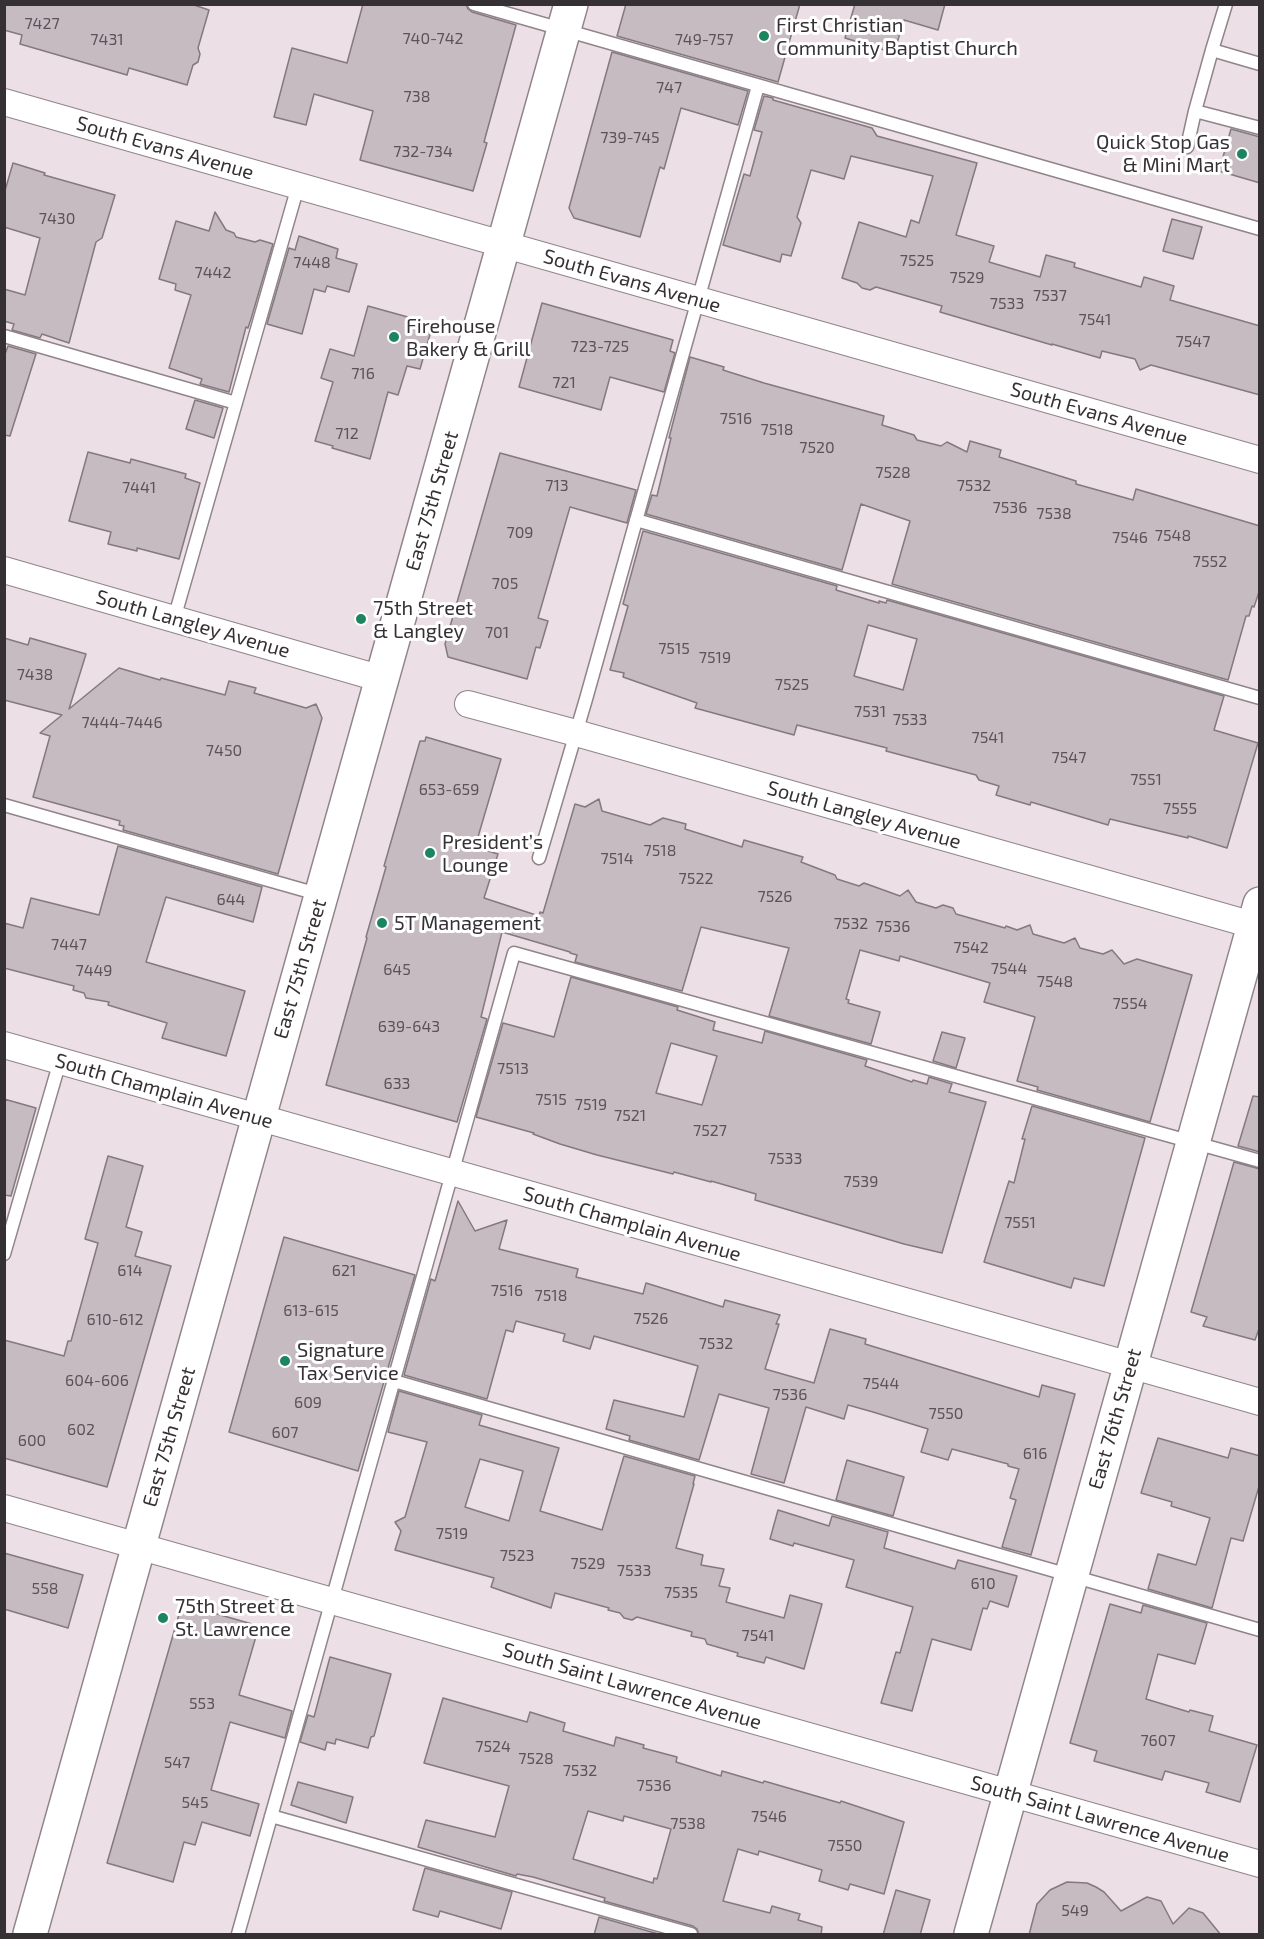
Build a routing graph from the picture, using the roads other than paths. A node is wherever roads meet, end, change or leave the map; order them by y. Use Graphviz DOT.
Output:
graph roads {
  1 [pos="474,4"];
  2 [pos="1226,4"];
  3 [pos="567,17"];
  4 [pos="1212,50"];
  5 [pos="1260,64"];
  6 [pos="758,86"];
  7 [pos="4,102"];
  8 [pos="1195,111"];
  9 [pos="1260,128"];
  10 [pos="1187,147"];
  11 [pos="298,186"];
  12 [pos="1260,229"];
  13 [pos="504,244"];
  14 [pos="698,300"];
  15 [pos="4,336"];
  16 [pos="236,403"];
  17 [pos="1260,460"];
  18 [pos="636,520"];
  19 [pos="4,570"];
  20 [pos="174,619"];
  21 [pos="382,679"];
  22 [pos="1260,698"];
  23 [pos="468,705"];
  24 [pos="576,733"];
  25 [pos="4,805"];
  26 [pos="539,858"];
  27 [pos="321,896"];
  28 [pos="1258,919"];
  29 [pos="4,1045"];
  30 [pos="60,1061"];
  31 [pos="258,1118"];
  32 [pos="1193,1142"];
  33 [pos="1260,1161"];
  34 [pos="452,1173"];
  35 [pos="4,1254"];
  36 [pos="1130,1365"];
  37 [pos="393,1381"];
  38 [pos="1260,1402"];
  39 [pos="4,1508"];
  40 [pos="138,1546"];
  41 [pos="1071,1576"];
  42 [pos="332,1600"];
  43 [pos="1260,1630"];
  44 [pos="1011,1793"];
  45 [pos="271,1816"];
  46 [pos="1260,1864"];
  47 [pos="30,1935"];
  48 [pos="238,1935"];
  49 [pos="691,1935"];
  50 [pos="971,1935"];
  1 -- 3 [label="lane"];
  2 -- 4 [label="lane"];
  3 -- 6 [label="lane"];
  3 -- 13 [label="street, East 75th Street"];
  4 -- 5 [label="lane"];
  4 -- 8 [label="lane"];
  6 -- 12 [label="lane"];
  6 -- 14 [label="lane"];
  7 -- 11 [label="street, South Evans Avenue"];
  8 -- 9 [label="lane"];
  8 -- 10 [label="lane"];
  11 -- 13 [label="street, South Evans Avenue"];
  11 -- 16 [label="lane"];
  13 -- 14 [label="street, South Evans Avenue"];
  13 -- 21 [label="street, East 75th Street"];
  14 -- 17 [label="street, South Evans Avenue"];
  14 -- 18 [label="lane"];
  15 -- 16 [label="lane"];
  16 -- 20 [label="lane"];
  18 -- 22 [label="lane"];
  18 -- 24 [label="lane"];
  19 -- 20 [label="street, South Langley Avenue"];
  20 -- 21 [label="street, South Langley Avenue"];
  21 -- 27 [label="street, East 75th Street"];
  23 -- 24 [label="street, South Langley Avenue"];
  24 -- 26 [label="lane"];
  24 -- 28 [label="street, South Langley Avenue"];
  25 -- 27 [label="lane"];
  27 -- 31 [label="street, East 75th Street"];
  28 -- 32 [label="street, East 76th Street"];
  29 -- 30 [label="street, South Champlain Avenue"];
  30 -- 31 [label="street, South Champlain Avenue"];
  30 -- 35 [label="lane"];
  31 -- 34 [label="street, South Champlain Avenue"];
  31 -- 40 [label="street, East 75th Street"];
  32 -- 33 [label="lane"];
  32 -- 34 [label="lane"];
  32 -- 36 [label="street, East 76th Street"];
  34 -- 36 [label="street, South Champlain Avenue"];
  34 -- 37 [label="lane"];
  36 -- 38 [label="street, South Champlain Avenue"];
  36 -- 41 [label="street, East 76th Street"];
  37 -- 41 [label="lane"];
  37 -- 42 [label="lane"];
  39 -- 40 [label="street, South Saint Lawrence Avenue"];
  40 -- 42 [label="street, South Saint Lawrence Avenue"];
  40 -- 47 [label="street, East 75th Street"];
  41 -- 43 [label="lane"];
  41 -- 44 [label="street, East 76th Street"];
  42 -- 44 [label="street, South Saint Lawrence Avenue"];
  42 -- 45 [label="lane"];
  44 -- 46 [label="street, South Saint Lawrence Avenue"];
  44 -- 50 [label="street, East 76th Street"];
  45 -- 48 [label="lane"];
  45 -- 49 [label="lane"];
}
